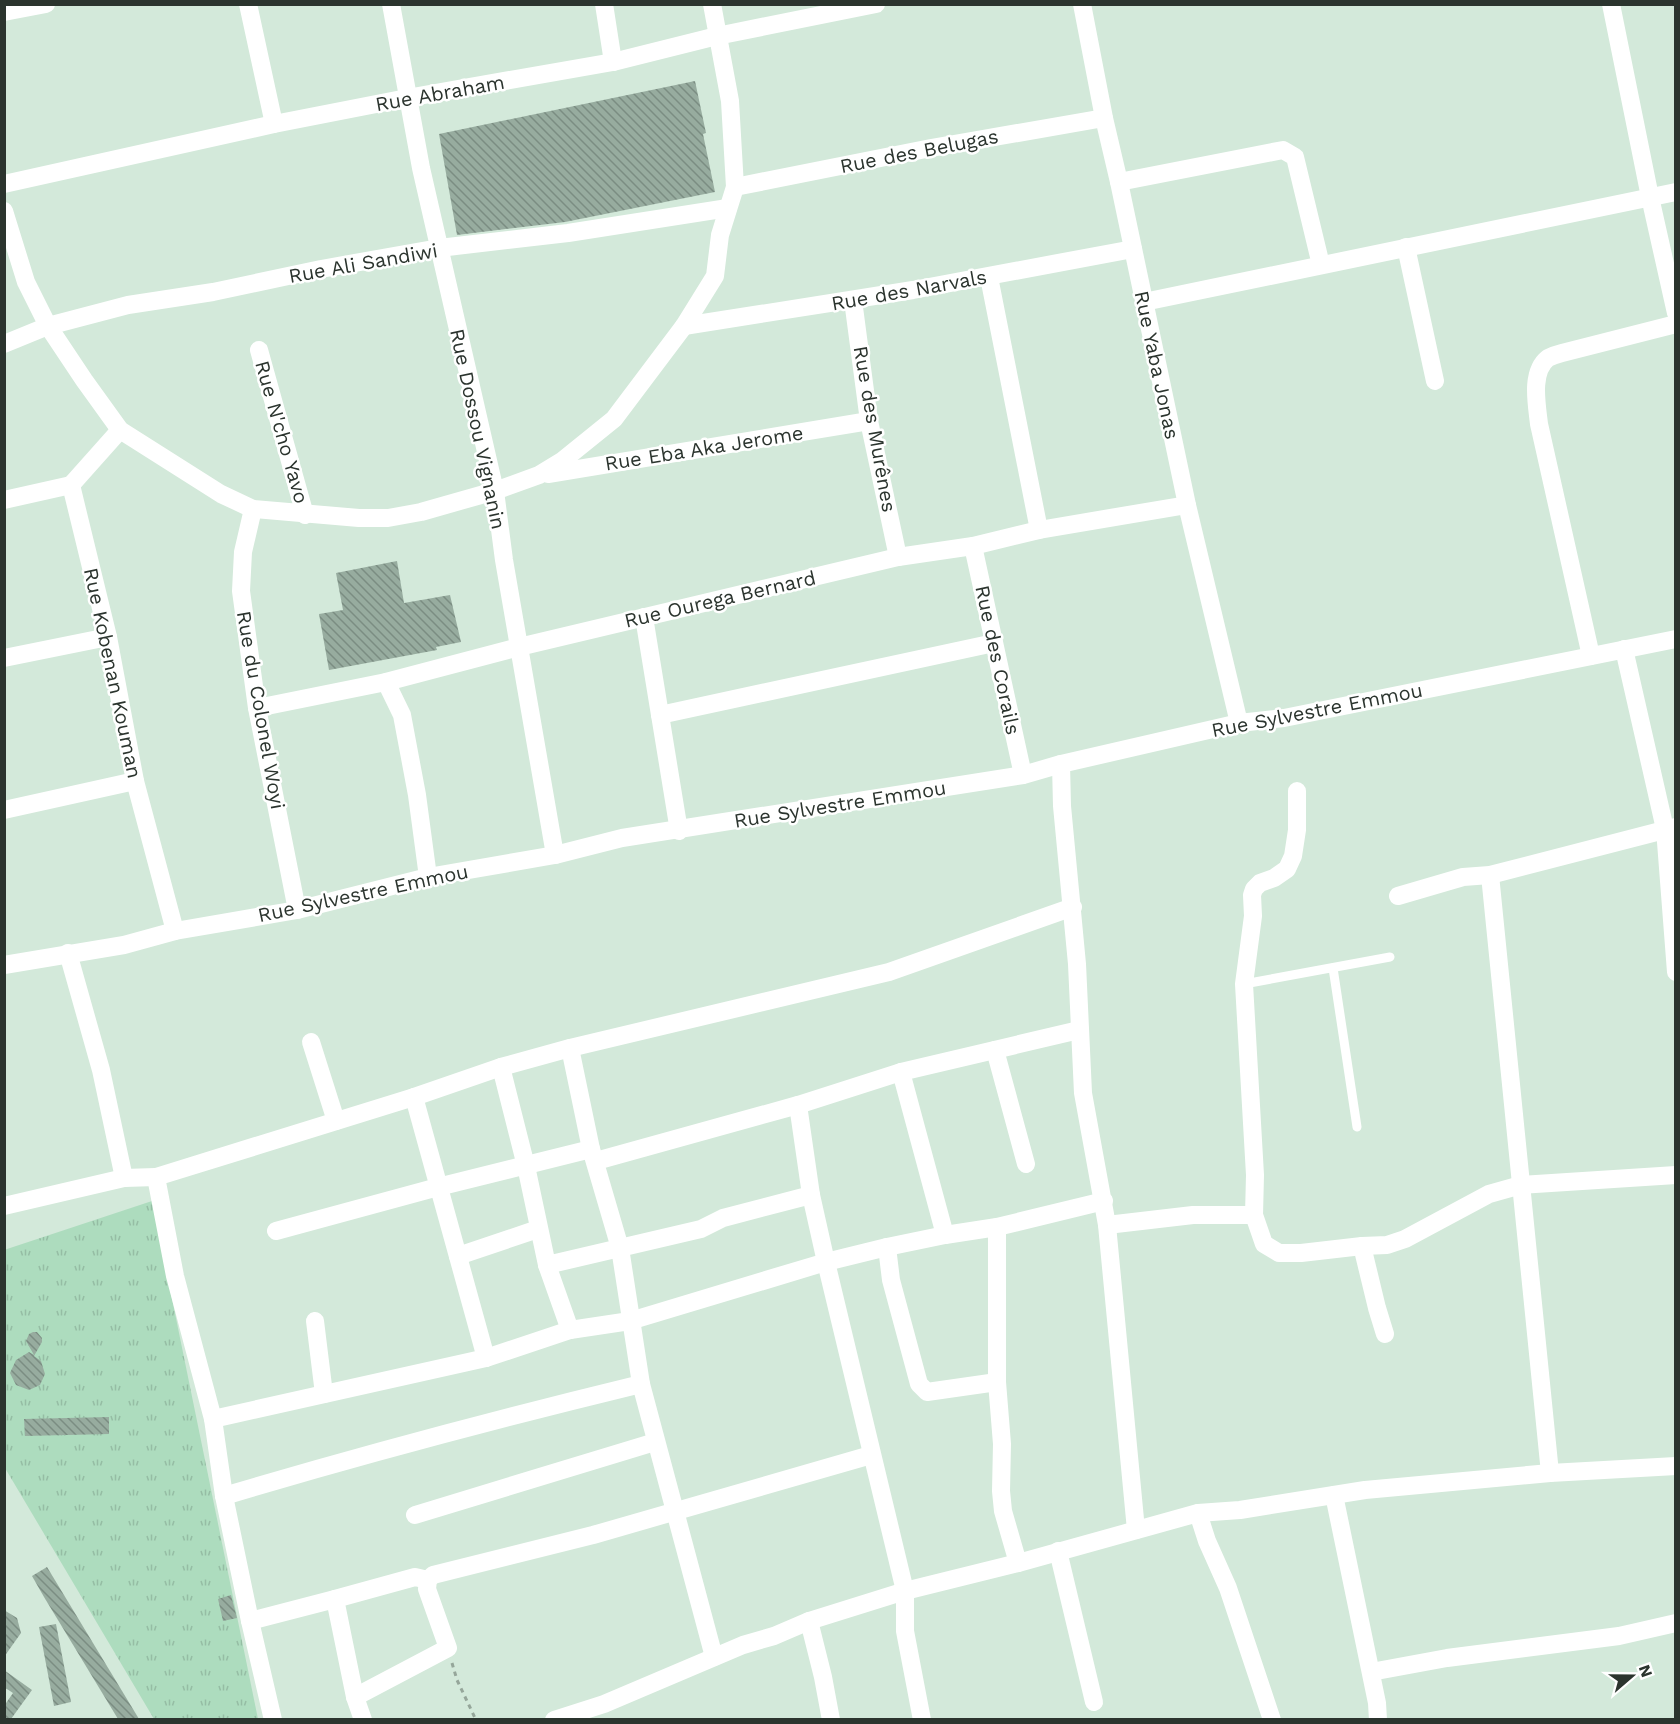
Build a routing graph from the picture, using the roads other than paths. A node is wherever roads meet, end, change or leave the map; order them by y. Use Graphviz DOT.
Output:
graph roads {
  1 [pos="46,4"];
  2 [pos="248,4"];
  3 [pos="391,4"];
  4 [pos="604,4"];
  5 [pos="712,4"];
  6 [pos="876,4"];
  7 [pos="1082,4"];
  8 [pos="1611,4"];
  9 [pos="833,9"];
  10 [pos="4,12"];
  11 [pos="717,36"];
  12 [pos="613,62"];
  13 [pos="407,98"];
  14 [pos="1104,118"];
  15 [pos="274,124"];
  16 [pos="1119,182"];
  17 [pos="4,184"];
  18 [pos="735,187"];
  19 [pos="1676,192"];
  20 [pos="1650,197"];
  21 [pos="728,208"];
  22 [pos="4,211"];
  23 [pos="1406,247"];
  24 [pos="439,248"];
  25 [pos="1133,249"];
  26 [pos="1321,265"];
  27 [pos="989,277"];
  28 [pos="853,300"];
  29 [pos="1144,302"];
  30 [pos="1676,313"];
  31 [pos="1676,324"];
  32 [pos="48,326"];
  33 [pos="684,326"];
  34 [pos="4,344"];
  35 [pos="259,350"];
  36 [pos="1435,381"];
  37 [pos="869,422"];
  38 [pos="120,430"];
  39 [pos="539,475"];
  40 [pos="71,485"];
  41 [pos="495,491"];
  42 [pos="4,500"];
  43 [pos="1187,505"];
  44 [pos="253,509"];
  45 [pos="305,515"];
  46 [pos="1039,530"];
  47 [pos="973,546"];
  48 [pos="898,557"];
  49 [pos="644,617"];
  50 [pos="108,637"];
  51 [pos="1676,639"];
  52 [pos="994,643"];
  53 [pos="519,646"];
  54 [pos="1624,650"];
  55 [pos="1591,656"];
  56 [pos="4,658"];
  57 [pos="387,682"];
  58 [pos="257,708"];
  59 [pos="660,715"];
  60 [pos="1239,723"];
  61 [pos="1060,764"];
  62 [pos="1023,775"];
  63 [pos="135,781"];
  64 [pos="1297,791"];
  65 [pos="4,810"];
  66 [pos="1670,828"];
  67 [pos="679,831"];
  68 [pos="555,855"];
  69 [pos="1490,875"];
  70 [pos="428,877"];
  71 [pos="1398,896"];
  72 [pos="1072,907"];
  73 [pos="297,910"];
  74 [pos="175,931"];
  75 [pos="68,953"];
  76 [pos="1390,957"];
  77 [pos="4,965"];
  78 [pos="1333,968"];
  79 [pos="1676,972"];
  80 [pos="1244,984"];
  81 [pos="1079,1030"];
  82 [pos="311,1042"];
  83 [pos="570,1048"];
  84 [pos="995,1050"];
  85 [pos="501,1066"];
  86 [pos="901,1072"];
  87 [pos="414,1097"];
  88 [pos="798,1105"];
  89 [pos="336,1121"];
  90 [pos="1357,1126"];
  91 [pos="593,1155"];
  92 [pos="1026,1164"];
  93 [pos="526,1166"];
  94 [pos="1676,1175"];
  95 [pos="156,1177"];
  96 [pos="124,1178"];
  97 [pos="1521,1185"];
  98 [pos="438,1187"];
  99 [pos="811,1194"];
  100 [pos="1104,1201"];
  101 [pos="4,1206"];
  102 [pos="1254,1215"];
  103 [pos="1107,1225"];
  104 [pos="997,1227"];
  105 [pos="538,1229"];
  106 [pos="276,1232"];
  107 [pos="945,1235"];
  108 [pos="1362,1246"];
  109 [pos="887,1247"];
  110 [pos="620,1248"];
  111 [pos="458,1256"];
  112 [pos="826,1262"];
  113 [pos="547,1265"];
  114 [pos="315,1321"];
  115 [pos="630,1321"];
  116 [pos="570,1330"];
  117 [pos="1385,1334"];
  118 [pos="486,1358"];
  119 [pos="997,1382"];
  120 [pos="640,1384"];
  121 [pos="324,1394"];
  122 [pos="213,1419"];
  123 [pos="655,1442"];
  124 [pos="871,1455"];
  125 [pos="1676,1466"];
  126 [pos="1550,1473"];
  127 [pos="1334,1495"];
  128 [pos="224,1496"];
  129 [pos="675,1510"];
  130 [pos="1198,1513"];
  131 [pos="415,1515"];
  132 [pos="1136,1530"];
  133 [pos="1059,1551"];
  134 [pos="1018,1563"];
  135 [pos="428,1580"];
  136 [pos="905,1591"];
  137 [pos="335,1599"];
  138 [pos="250,1621"];
  139 [pos="809,1621"];
  140 [pos="1676,1623"];
  141 [pos="714,1657"];
  142 [pos="1371,1672"];
  143 [pos="355,1697"];
  144 [pos="1094,1702"];
  145 [pos="605,1712"];
  146 [pos="273,1719"];
  147 [pos="363,1719"];
  148 [pos="554,1719"];
  149 [pos="831,1719"];
  150 [pos="922,1719"];
  151 [pos="1272,1719"];
  152 [pos="1378,1719"];
  1 -- 10 [label="street"];
  2 -- 15 [label="street"];
  3 -- 13 [label="street, Rue Dossou Vignanin"];
  4 -- 12 [label="street"];
  5 -- 11 [label="street"];
  6 -- 9 [label="street, Rue Abraham"];
  7 -- 14 [label="street, Rue Yaba Jonas"];
  8 -- 20 [label="street"];
  9 -- 11 [label="street, Rue Abraham"];
  11 -- 12 [label="street, Rue Abraham"];
  11 -- 18 [label="street"];
  12 -- 13 [label="street, Rue Abraham"];
  13 -- 15 [label="street, Rue Abraham"];
  13 -- 24 [label="street, Rue Dossou Vignanin"];
  14 -- 16 [label="street, Rue Yaba Jonas"];
  14 -- 18 [label="street, Rue des Belugas"];
  15 -- 17 [label="street, Rue Abraham"];
  16 -- 25 [label="street, Rue Yaba Jonas"];
  16 -- 26 [label="street"];
  18 -- 21 [label="street"];
  19 -- 20 [label="street"];
  20 -- 23 [label="street"];
  20 -- 30 [label="street"];
  21 -- 24 [label="street, Rue Ali Sandiwi"];
  21 -- 33 [label="street"];
  22 -- 32 [label="street"];
  23 -- 26 [label="street"];
  23 -- 36 [label="street"];
  24 -- 32 [label="street, Rue Ali Sandiwi"];
  24 -- 41 [label="street, Rue Dossou Vignanin"];
  25 -- 27 [label="street, Rue des Narvals"];
  25 -- 29 [label="street, Rue Yaba Jonas"];
  26 -- 29 [label="street"];
  27 -- 28 [label="street, Rue des Narvals"];
  27 -- 46 [label="street"];
  28 -- 33 [label="street, Rue des Narvals"];
  28 -- 37 [label="street, Rue des Murênes"];
  29 -- 43 [label="street, Rue Yaba Jonas"];
  31 -- 55 [label="street"];
  32 -- 34 [label="street, Rue Ali Sandiwi"];
  32 -- 38 [label="street"];
  33 -- 39 [label="street"];
  35 -- 45 [label="street, Rue N'cho Yavo"];
  37 -- 39 [label="street, Rue Eba Aka Jerome"];
  37 -- 48 [label="street, Rue des Murênes"];
  38 -- 40 [label="street"];
  38 -- 44 [label="street"];
  39 -- 41 [label="street"];
  40 -- 42 [label="street"];
  40 -- 50 [label="street, Rue Kobenan Kouman"];
  41 -- 45 [label="street"];
  41 -- 53 [label="street, Rue Dossou Vignanin"];
  43 -- 46 [label="street, Rue Ourega Bernard"];
  43 -- 60 [label="street, Rue Yaba Jonas"];
  44 -- 45 [label="street"];
  44 -- 58 [label="street, Rue du Colonel Woyi"];
  46 -- 47 [label="street, Rue Ourega Bernard"];
  47 -- 48 [label="street, Rue Ourega Bernard"];
  47 -- 52 [label="street, Rue des Corails"];
  48 -- 49 [label="street, Rue Ourega Bernard"];
  49 -- 53 [label="street, Rue Ourega Bernard"];
  49 -- 59 [label="street"];
  50 -- 56 [label="street"];
  50 -- 63 [label="street, Rue Kobenan Kouman"];
  51 -- 54 [label="street, Rue Sylvestre Emmou"];
  52 -- 59 [label="street"];
  52 -- 62 [label="street, Rue des Corails"];
  53 -- 57 [label="street, Rue Ourega Bernard"];
  53 -- 68 [label="street, Rue Dossou Vignanin"];
  54 -- 55 [label="street, Rue Sylvestre Emmou"];
  54 -- 66 [label="street"];
  55 -- 60 [label="street, Rue Sylvestre Emmou"];
  57 -- 58 [label="street, Rue Ourega Bernard"];
  57 -- 70 [label="street"];
  58 -- 73 [label="street, Rue du Colonel Woyi"];
  59 -- 67 [label="street"];
  60 -- 61 [label="street, Rue Sylvestre Emmou"];
  61 -- 62 [label="street, Rue Sylvestre Emmou"];
  61 -- 72 [label="street"];
  62 -- 67 [label="street, Rue Sylvestre Emmou"];
  63 -- 65 [label="street"];
  63 -- 74 [label="street, Rue Kobenan Kouman"];
  64 -- 80 [label="street"];
  66 -- 69 [label="street"];
  66 -- 79 [label="street"];
  67 -- 68 [label="street, Rue Sylvestre Emmou"];
  68 -- 70 [label="street, Rue Sylvestre Emmou"];
  69 -- 71 [label="street"];
  69 -- 97 [label="street"];
  70 -- 73 [label="street, Rue Sylvestre Emmou"];
  72 -- 81 [label="street"];
  72 -- 83 [label="street"];
  73 -- 74 [label="street, Rue Sylvestre Emmou"];
  74 -- 75 [label="street, Rue Sylvestre Emmou"];
  75 -- 77 [label="street, Rue Sylvestre Emmou"];
  75 -- 96 [label="street"];
  76 -- 78 [label="lane"];
  78 -- 80 [label="lane"];
  78 -- 90 [label="lane"];
  80 -- 102 [label="street"];
  81 -- 84 [label="street"];
  81 -- 100 [label="street"];
  82 -- 89 [label="street"];
  83 -- 85 [label="street"];
  83 -- 91 [label="street"];
  84 -- 86 [label="street"];
  84 -- 92 [label="street"];
  85 -- 87 [label="street"];
  85 -- 93 [label="street"];
  86 -- 88 [label="street"];
  86 -- 107 [label="street"];
  87 -- 89 [label="street"];
  87 -- 98 [label="street"];
  88 -- 91 [label="street"];
  88 -- 99 [label="street"];
  89 -- 95 [label="street"];
  91 -- 93 [label="street"];
  91 -- 110 [label="street"];
  93 -- 98 [label="street"];
  93 -- 105 [label="street"];
  94 -- 97 [label="street"];
  95 -- 96 [label="street"];
  95 -- 122 [label="street"];
  96 -- 101 [label="street"];
  97 -- 108 [label="street"];
  97 -- 126 [label="street"];
  98 -- 106 [label="street"];
  98 -- 111 [label="street"];
  99 -- 110 [label="street"];
  99 -- 112 [label="street"];
  100 -- 103 [label="street"];
  100 -- 104 [label="street"];
  102 -- 103 [label="street"];
  102 -- 108 [label="street"];
  103 -- 132 [label="street"];
  104 -- 107 [label="street"];
  104 -- 119 [label="street"];
  105 -- 111 [label="street"];
  105 -- 113 [label="street"];
  107 -- 109 [label="street"];
  108 -- 117 [label="street"];
  109 -- 112 [label="street"];
  109 -- 119 [label="street"];
  110 -- 113 [label="street"];
  110 -- 115 [label="street"];
  111 -- 118 [label="street"];
  112 -- 115 [label="street"];
  112 -- 124 [label="street"];
  113 -- 116 [label="street"];
  114 -- 121 [label="street"];
  115 -- 116 [label="street"];
  115 -- 120 [label="street"];
  116 -- 118 [label="street"];
  118 -- 121 [label="street"];
  119 -- 134 [label="street"];
  120 -- 123 [label="street"];
  120 -- 128 [label="street"];
  121 -- 122 [label="street"];
  122 -- 128 [label="street"];
  123 -- 129 [label="street"];
  123 -- 131 [label="street"];
  124 -- 129 [label="street"];
  124 -- 136 [label="street"];
  125 -- 126 [label="street"];
  126 -- 127 [label="street"];
  127 -- 130 [label="street"];
  127 -- 142 [label="street"];
  128 -- 138 [label="street"];
  129 -- 135 [label="street"];
  129 -- 141 [label="street"];
  130 -- 132 [label="street"];
  130 -- 151 [label="street"];
  132 -- 133 [label="street"];
  133 -- 134 [label="street"];
  133 -- 144 [label="street"];
  134 -- 136 [label="street"];
  135 -- 137 [label="street"];
  135 -- 143 [label="street"];
  136 -- 139 [label="street"];
  136 -- 150 [label="street"];
  137 -- 138 [label="street"];
  137 -- 143 [label="street"];
  138 -- 146 [label="street"];
  139 -- 141 [label="street"];
  139 -- 149 [label="street"];
  140 -- 142 [label="street"];
  141 -- 145 [label="street"];
  142 -- 152 [label="street"];
  143 -- 147 [label="street"];
  145 -- 148 [label="street"];
}
